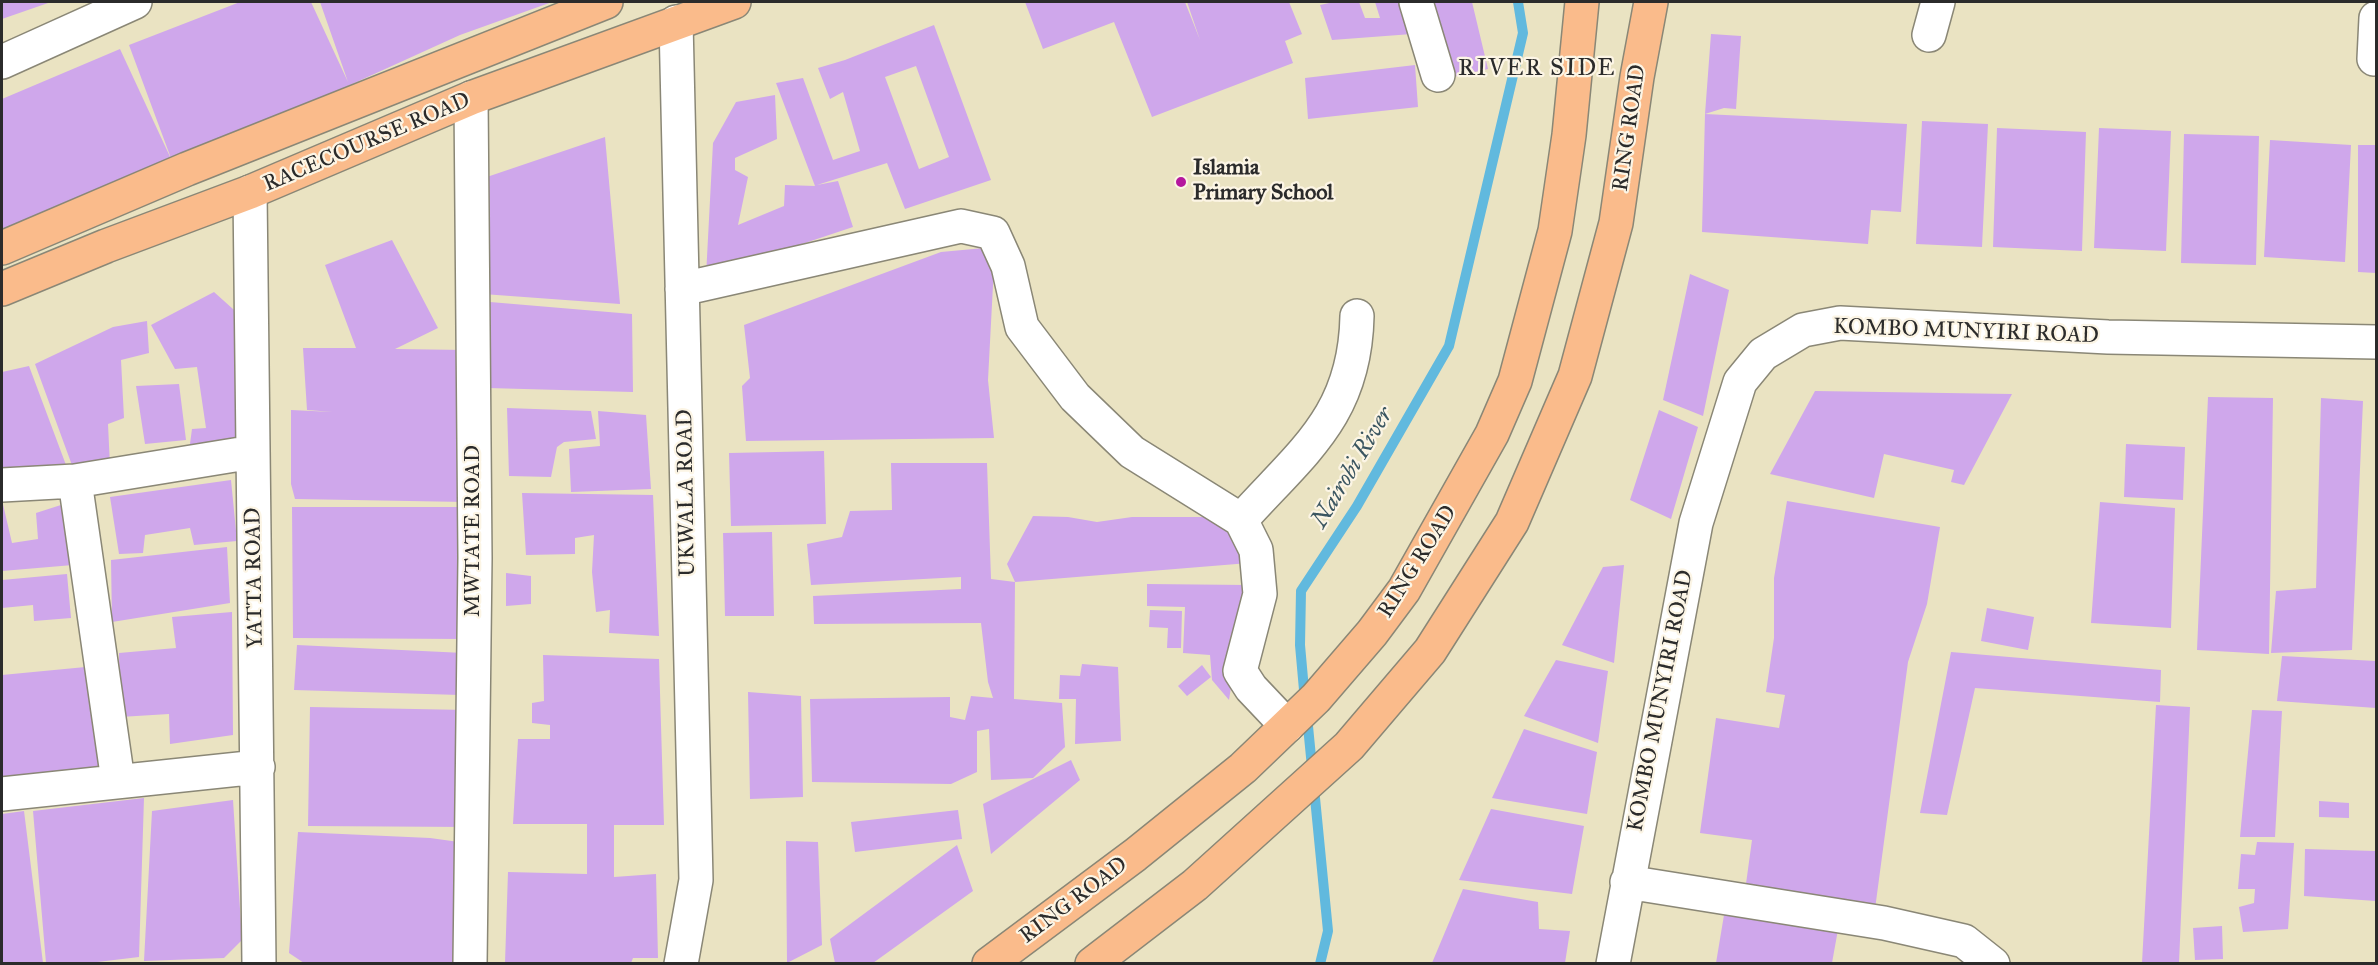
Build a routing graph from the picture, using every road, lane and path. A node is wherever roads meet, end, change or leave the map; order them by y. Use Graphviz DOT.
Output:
graph roads {
  1 [pos="135,2"];
  2 [pos="606,2"];
  3 [pos="734,2"];
  4 [pos="1416,2"];
  5 [pos="1582,2"];
  6 [pos="1651,2"];
  7 [pos="1938,2"];
  8 [pos="2376,18"];
  9 [pos="676,22"];
  10 [pos="1929,35"];
  11 [pos="2374,59"];
  12 [pos="2,62"];
  13 [pos="1438,75"];
  14 [pos="471,98"];
  15 [pos="250,192"];
  16 [pos="2,248"];
  17 [pos="2,289"];
  18 [pos="682,289"];
  19 [pos="1357,315"];
  20 [pos="2376,342"];
  21 [pos="253,452"];
  22 [pos="75,481"];
  23 [pos="2,485"];
  24 [pos="1241,520"];
  25 [pos="1288,725"];
  26 [pos="258,767"];
  27 [pos="118,781"];
  28 [pos="2,794"];
  29 [pos="1627,882"];
  30 [pos="259,963"];
  31 [pos="470,963"];
  32 [pos="681,963"];
  33 [pos="989,963"];
  34 [pos="1092,963"];
  35 [pos="1613,963"];
  36 [pos="1993,963"];
  1 -- 12 [label="street"];
  2 -- 16 [label="main road, RACECOURSE ROAD"];
  3 -- 9 [label="main road, RACECOURSE ROAD"];
  4 -- 13 [label="street"];
  5 -- 25 [label="main road, RING ROAD"];
  6 -- 34 [label="main road, RING ROAD"];
  7 -- 10 [label="street"];
  8 -- 11 [label="street"];
  9 -- 14 [label="main road, RACECOURSE ROAD"];
  9 -- 18 [label="street, UKWALA ROAD"];
  14 -- 15 [label="main road, RACECOURSE ROAD"];
  14 -- 31 [label="street, MWTATE ROAD"];
  15 -- 17 [label="main road, RACECOURSE ROAD"];
  15 -- 21 [label="street, YATTA ROAD"];
  18 -- 24 [label="street"];
  18 -- 32 [label="street, UKWALA ROAD"];
  19 -- 24 [label="street"];
  20 -- 29 [label="street, KOMBO MUNYIRI ROAD"];
  21 -- 22 [label="street"];
  21 -- 26 [label="street, YATTA ROAD"];
  22 -- 23 [label="street"];
  22 -- 27 [label="street"];
  24 -- 25 [label="street"];
  25 -- 33 [label="main road, RING ROAD"];
  26 -- 27 [label="street"];
  26 -- 30 [label="street, YATTA ROAD"];
  27 -- 28 [label="street"];
  29 -- 35 [label="street, KOMBO MUNYIRI ROAD"];
  29 -- 36 [label="street"];
}
